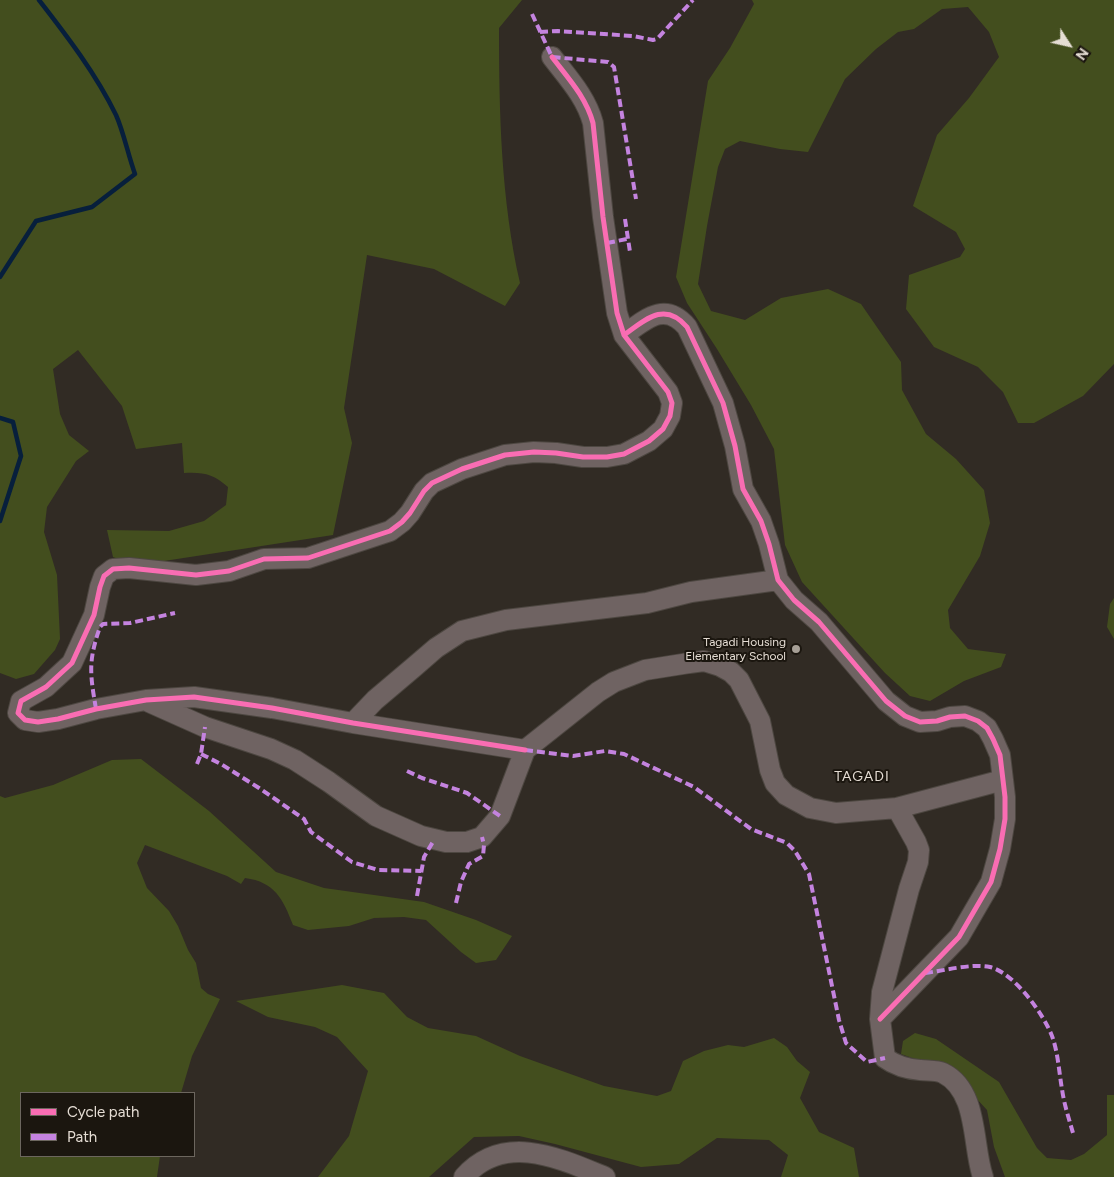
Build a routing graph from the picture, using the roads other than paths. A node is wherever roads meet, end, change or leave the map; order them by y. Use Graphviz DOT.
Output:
graph roads {
  1 [pos="552,57"];
  2 [pos="624,335"];
  3 [pos="778,580"];
  4 [pos="146,700"];
  5 [pos="352,723"];
  6 [pos="525,750"];
  7 [pos="1003,780"];
  8 [pos="897,808"];
  9 [pos="880,1019"];
  10 [pos="464,1177"];
  11 [pos="604,1177"];
  12 [pos="983,1177"];
  1 -- 2 [label="street"];
  2 -- 3 [label="street"];
  2 -- 4 [label="street"];
  3 -- 5 [label="street"];
  3 -- 7 [label="street"];
  4 -- 5 [label="street"];
  4 -- 6 [label="street"];
  5 -- 6 [label="street"];
  6 -- 8 [label="street"];
  7 -- 8 [label="street"];
  7 -- 9 [label="street"];
  8 -- 9 [label="street"];
  9 -- 12 [label="street"];
  10 -- 11 [label="street"];
}
